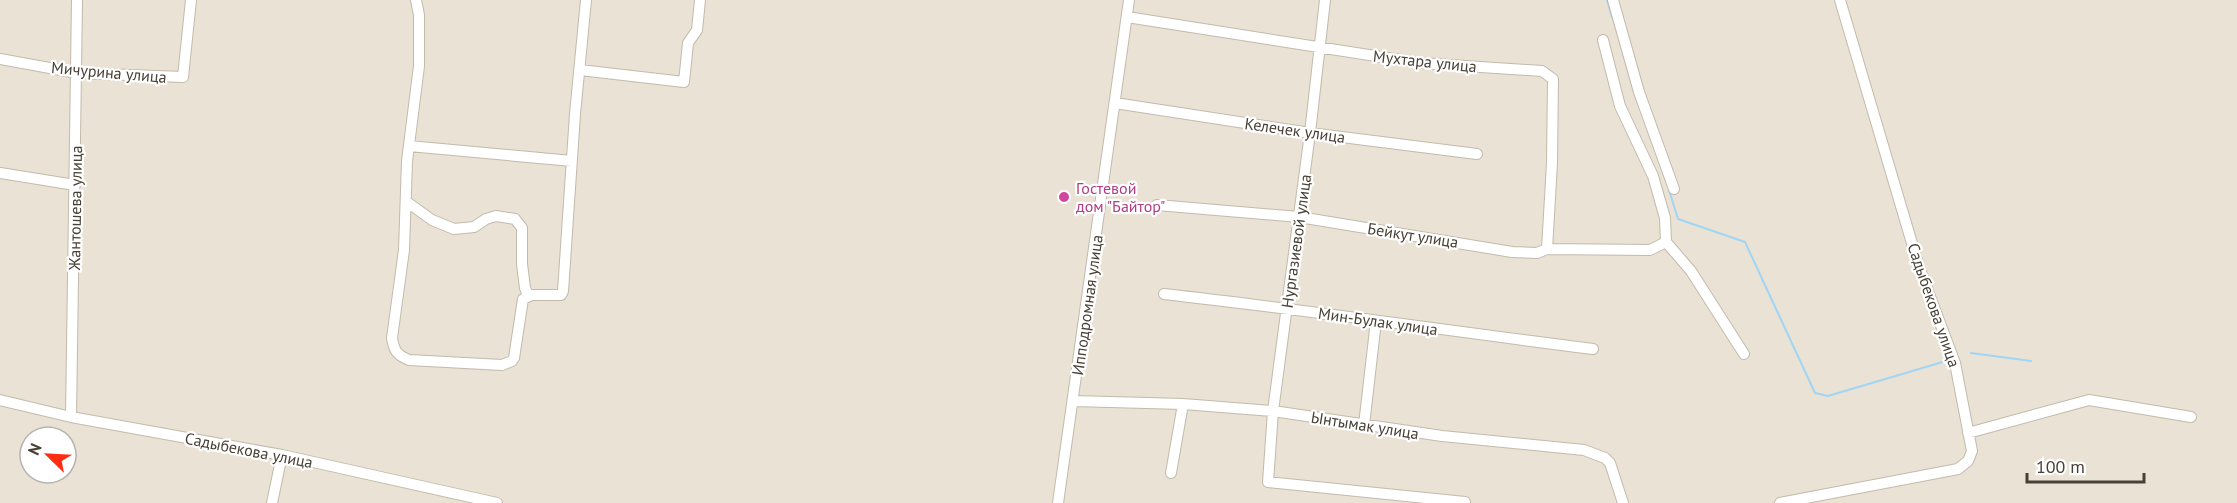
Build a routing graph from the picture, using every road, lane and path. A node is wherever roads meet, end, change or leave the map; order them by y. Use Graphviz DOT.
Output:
graph roads {
  1 [pos="77,0"];
  2 [pos="191,0"];
  3 [pos="416,0"];
  4 [pos="586,0"];
  5 [pos="700,0"];
  6 [pos="1129,0"];
  7 [pos="1325,0"];
  8 [pos="1613,0"];
  9 [pos="1840,0"];
  10 [pos="1126,17"];
  11 [pos="1603,40"];
  12 [pos="1320,47"];
  13 [pos="0,59"];
  14 [pos="580,70"];
  15 [pos="77,73"];
  16 [pos="1115,103"];
  17 [pos="1310,133"];
  18 [pos="409,146"];
  19 [pos="1477,154"];
  20 [pos="572,161"];
  21 [pos="0,173"];
  22 [pos="75,185"];
  23 [pos="1674,189"];
  24 [pos="407,202"];
  25 [pos="1157,205"];
  26 [pos="1299,217"];
  27 [pos="1666,242"];
  28 [pos="1547,249"];
  29 [pos="1164,294"];
  30 [pos="528,296"];
  31 [pos="1287,308"];
  32 [pos="1376,321"];
  33 [pos="1593,349"];
  34 [pos="1744,354"];
  35 [pos="0,400"];
  36 [pos="1073,401"];
  37 [pos="1183,404"];
  38 [pos="1273,411"];
  39 [pos="71,417"];
  40 [pos="2191,417"];
  41 [pos="1364,425"];
  42 [pos="1968,433"];
  43 [pos="282,455"];
  44 [pos="1171,473"];
  45 [pos="1465,502"];
  46 [pos="272,503"];
  47 [pos="497,503"];
  48 [pos="1058,503"];
  49 [pos="1623,503"];
  50 [pos="1780,503"];
  1 -- 15 [label="street, Жантошева улица"];
  2 -- 15 [label="street, Мичурина улица"];
  3 -- 18 [label="street"];
  4 -- 14 [label="street"];
  5 -- 14 [label="street"];
  6 -- 10 [label="street, Ипподромная улица"];
  7 -- 12 [label="street, Нургазиевой улица"];
  8 -- 23 [label="street"];
  9 -- 42 [label="street, Садыбекова улица"];
  10 -- 12 [label="street, Мухтара улица"];
  10 -- 16 [label="street, Ипподромная улица"];
  11 -- 27 [label="street"];
  12 -- 17 [label="street, Нургазиевой улица"];
  12 -- 28 [label="street, Мухтара улица"];
  13 -- 15 [label="street, Мичурина улица"];
  14 -- 20 [label="street"];
  15 -- 22 [label="street, Жантошева улица"];
  16 -- 17 [label="street, Келечек улица"];
  16 -- 36 [label="street, Ипподромная улица"];
  17 -- 19 [label="street, Келечек улица"];
  17 -- 26 [label="street, Нургазиевой улица"];
  18 -- 20 [label="street"];
  18 -- 24 [label="street"];
  20 -- 30 [label="street"];
  21 -- 22 [label="street"];
  22 -- 39 [label="street, Жантошева улица"];
  24 -- 30 [label="street"];
  24 -- 30 [label="street"];
  25 -- 26 [label="street, Бейкут улица"];
  26 -- 28 [label="street, Бейкут улица"];
  26 -- 31 [label="street, Нургазиевой улица"];
  27 -- 28 [label="street, Бейкут улица"];
  27 -- 34 [label="street"];
  29 -- 31 [label="street, Мин-Булак улица"];
  31 -- 32 [label="street, Мин-Булак улица"];
  31 -- 38 [label="street, Нургазиевой улица"];
  32 -- 33 [label="street, Мин-Булак улица"];
  32 -- 41 [label="street"];
  35 -- 39 [label="street, Садыбекова улица"];
  36 -- 37 [label="street, Ынтымак улица"];
  36 -- 48 [label="street, Ипподромная улица"];
  37 -- 38 [label="street, Ынтымак улица"];
  37 -- 44 [label="street"];
  38 -- 41 [label="street, Ынтымак улица"];
  38 -- 45 [label="street, Нургазиевой улица"];
  39 -- 43 [label="street, Садыбекова улица"];
  40 -- 42 [label="street"];
  41 -- 49 [label="street, Ынтымак улица"];
  42 -- 50 [label="street, Садыбекова улица"];
  43 -- 46 [label="street"];
  43 -- 47 [label="street, Садыбекова улица"];
}
